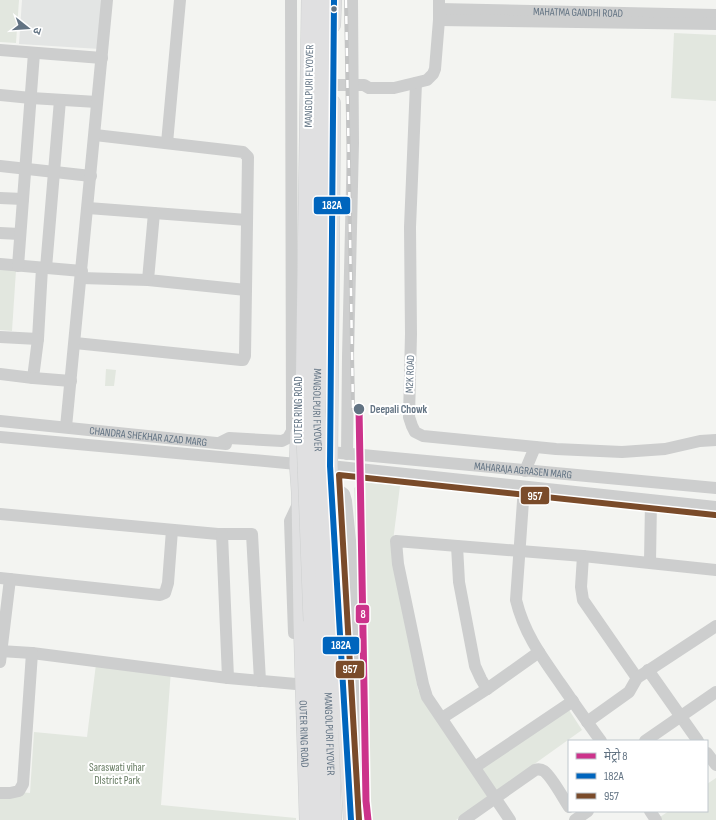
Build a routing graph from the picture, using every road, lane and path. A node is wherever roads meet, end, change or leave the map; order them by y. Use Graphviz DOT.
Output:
graph roads {
  1 [pos="107,0"];
  2 [pos="180,0"];
  3 [pos="291,0"];
  4 [pos="302,0"];
  5 [pos="310,0"];
  6 [pos="325,0"];
  7 [pos="334,0"];
  8 [pos="352,0"];
  9 [pos="439,10"];
  10 [pos="716,16"];
  11 [pos="716,24"];
  12 [pos="0,50"];
  13 [pos="34,53"];
  14 [pos="102,58"];
  15 [pos="410,84"];
  16 [pos="358,85"];
  17 [pos="333,86"];
  18 [pos="0,95"];
  19 [pos="30,98"];
  20 [pos="60,100"];
  21 [pos="98,102"];
  22 [pos="95,135"];
  23 [pos="167,143"];
  24 [pos="0,166"];
  25 [pos="25,169"];
  26 [pos="54,172"];
  27 [pos="91,176"];
  28 [pos="0,198"];
  29 [pos="23,199"];
  30 [pos="88,208"];
  31 [pos="154,213"];
  32 [pos="247,220"];
  33 [pos="0,233"];
  34 [pos="20,234"];
  35 [pos="0,264"];
  36 [pos="18,266"];
  37 [pos="44,268"];
  38 [pos="81,275"];
  39 [pos="148,280"];
  40 [pos="298,283"];
  41 [pos="331,283"];
  42 [pos="246,290"];
  43 [pos="0,337"];
  44 [pos="38,340"];
  45 [pos="74,343"];
  46 [pos="0,374"];
  47 [pos="33,378"];
  48 [pos="71,380"];
  49 [pos="0,421"];
  50 [pos="66,427"];
  51 [pos="0,438"];
  52 [pos="716,440"];
  53 [pos="219,443"];
  54 [pos="234,445"];
  55 [pos="535,447"];
  56 [pos="297,449"];
  57 [pos="347,454"];
  58 [pos="231,458"];
  59 [pos="330,459"];
  60 [pos="435,462"];
  61 [pos="297,464"];
  62 [pos="525,471"];
  63 [pos="433,478"];
  64 [pos="524,487"];
  65 [pos="716,488"];
  66 [pos="331,492"];
  67 [pos="651,501"];
  68 [pos="299,502"];
  69 [pos="716,507"];
  70 [pos="0,514"];
  71 [pos="172,530"];
  72 [pos="222,534"];
  73 [pos="334,546"];
  74 [pos="456,546"];
  75 [pos="300,547"];
  76 [pos="520,550"];
  77 [pos="583,556"];
  78 [pos="650,562"];
  79 [pos="716,570"];
  80 [pos="5,578"];
  81 [pos="716,626"];
  82 [pos="539,652"];
  83 [pos="32,653"];
  84 [pos="0,654"];
  85 [pos="648,670"];
  86 [pos="228,678"];
  87 [pos="637,678"];
  88 [pos="260,681"];
  89 [pos="296,684"];
  90 [pos="487,689"];
  91 [pos="716,692"];
  92 [pos="573,701"];
  93 [pos="681,716"];
  94 [pos="442,718"];
  95 [pos="587,722"];
  96 [pos="600,740"];
  97 [pos="646,740"];
  98 [pos="697,740"];
  99 [pos="475,767"];
  100 [pos="0,793"];
  101 [pos="495,799"];
  102 [pos="568,806"];
  103 [pos="586,812"];
  104 [pos="575,817"];
  105 [pos="304,820"];
  106 [pos="307,820"];
  107 [pos="320,820"];
  108 [pos="333,820"];
  109 [pos="351,820"];
  110 [pos="363,820"];
  111 [pos="464,820"];
  112 [pos="510,820"];
  1 -- 14 [label="street"];
  2 -- 23 [label="street"];
  3 -- 53 [label="street"];
  4 -- 40 [label="main road, OUTER RING ROAD"];
  5 -- 107 [label="highway, MANGOLPURI FLYOVER, bridge"];
  6 -- 108 [label="highway, MANGOLPURI FLYOVER, bridge"];
  7 -- 17 [label="main road"];
  8 -- 16 [label="street"];
  9 -- 10 [label="street, MAHATMA GANDHI ROAD"];
  9 -- 11 [label="street, MAHATMA GANDHI ROAD"];
  9 -- 15 [label="street"];
  12 -- 13 [label="street"];
  13 -- 14 [label="street"];
  13 -- 19 [label="street"];
  14 -- 21 [label="street"];
  15 -- 16 [label="street"];
  15 -- 55 [label="street, M2K ROAD"];
  16 -- 17 [label="street"];
  16 -- 57 [label="street"];
  17 -- 41 [label="main road"];
  18 -- 19 [label="street"];
  19 -- 20 [label="street"];
  19 -- 25 [label="street"];
  20 -- 21 [label="street"];
  20 -- 26 [label="street"];
  21 -- 22 [label="street"];
  22 -- 23 [label="street"];
  22 -- 27 [label="street"];
  23 -- 32 [label="street"];
  24 -- 25 [label="street"];
  25 -- 26 [label="street"];
  25 -- 29 [label="street"];
  26 -- 27 [label="street"];
  26 -- 37 [label="street"];
  27 -- 30 [label="street"];
  28 -- 29 [label="street"];
  29 -- 34 [label="street"];
  30 -- 31 [label="street"];
  30 -- 38 [label="street"];
  31 -- 32 [label="street"];
  31 -- 39 [label="street"];
  32 -- 42 [label="street"];
  33 -- 34 [label="street"];
  34 -- 36 [label="street"];
  35 -- 36 [label="street"];
  36 -- 37 [label="street"];
  37 -- 38 [label="street"];
  37 -- 44 [label="street"];
  38 -- 39 [label="street"];
  38 -- 45 [label="street"];
  39 -- 42 [label="street"];
  40 -- 41 [label="main road"];
  40 -- 56 [label="main road, OUTER RING ROAD"];
  41 -- 59 [label="main road"];
  42 -- 45 [label="street"];
  43 -- 44 [label="street"];
  44 -- 47 [label="street"];
  45 -- 48 [label="street"];
  46 -- 47 [label="street"];
  47 -- 48 [label="street"];
  48 -- 50 [label="street"];
  49 -- 50 [label="street, CHANDRA SHEKHAR AZAD MARG"];
  50 -- 53 [label="street, CHANDRA SHEKHAR AZAD MARG"];
  51 -- 58 [label="street, CHANDRA SHEKHAR AZAD MARG"];
  52 -- 55 [label="street, M2K ROAD"];
  53 -- 54 [label="street, CHANDRA SHEKHAR AZAD MARG"];
  54 -- 56 [label="street, CHANDRA SHEKHAR AZAD MARG"];
  54 -- 58 [label="street"];
  55 -- 62 [label="street"];
  56 -- 61 [label="main road, OUTER RING ROAD"];
  57 -- 59 [label="street, MAHARAJA AGRASEN MARG"];
  57 -- 60 [label="street, MAHARAJA AGRASEN MARG"];
  58 -- 61 [label="street, CHANDRA SHEKHAR AZAD MARG"];
  59 -- 63 [label="street, MAHARAJA AGRASEN MARG"];
  59 -- 66 [label="main road"];
  60 -- 62 [label="street, MAHARAJA AGRASEN MARG"];
  60 -- 63 [label="street"];
  61 -- 68 [label="main road, OUTER RING ROAD"];
  62 -- 65 [label="street, MAHARAJA AGRASEN MARG"];
  63 -- 64 [label="street, MAHARAJA AGRASEN MARG"];
  64 -- 67 [label="street, MAHARAJA AGRASEN MARG"];
  64 -- 76 [label="street"];
  66 -- 73 [label="main road"];
  66 -- 110 [label="street"];
  67 -- 69 [label="street, MAHARAJA AGRASEN MARG"];
  67 -- 78 [label="street"];
  68 -- 75 [label="main road, OUTER RING ROAD"];
  68 -- 89 [label="street"];
  70 -- 71 [label="street"];
  71 -- 72 [label="street"];
  71 -- 80 [label="street"];
  72 -- 86 [label="street"];
  72 -- 88 [label="street"];
  73 -- 75 [label="main road"];
  73 -- 109 [label="main road"];
  74 -- 76 [label="street"];
  74 -- 90 [label="street"];
  74 -- 94 [label="street"];
  75 -- 106 [label="main road, OUTER RING ROAD"];
  76 -- 77 [label="street"];
  76 -- 82 [label="street"];
  77 -- 78 [label="street"];
  77 -- 87 [label="street"];
  78 -- 79 [label="street"];
  80 -- 84 [label="street"];
  81 -- 85 [label="street"];
  82 -- 90 [label="street"];
  82 -- 92 [label="street"];
  83 -- 84 [label="street"];
  83 -- 86 [label="street"];
  83 -- 100 [label="street"];
  85 -- 87 [label="street"];
  85 -- 93 [label="street"];
  86 -- 88 [label="street"];
  87 -- 95 [label="street"];
  88 -- 89 [label="street"];
  89 -- 105 [label="street"];
  90 -- 94 [label="street"];
  91 -- 93 [label="street"];
  92 -- 95 [label="street"];
  92 -- 99 [label="street"];
  93 -- 97 [label="street"];
  93 -- 98 [label="street"];
  94 -- 99 [label="street"];
  95 -- 96 [label="street"];
  99 -- 101 [label="street"];
  101 -- 102 [label="street"];
  101 -- 111 [label="street"];
  101 -- 112 [label="street"];
  103 -- 104 [label="street"];
}
